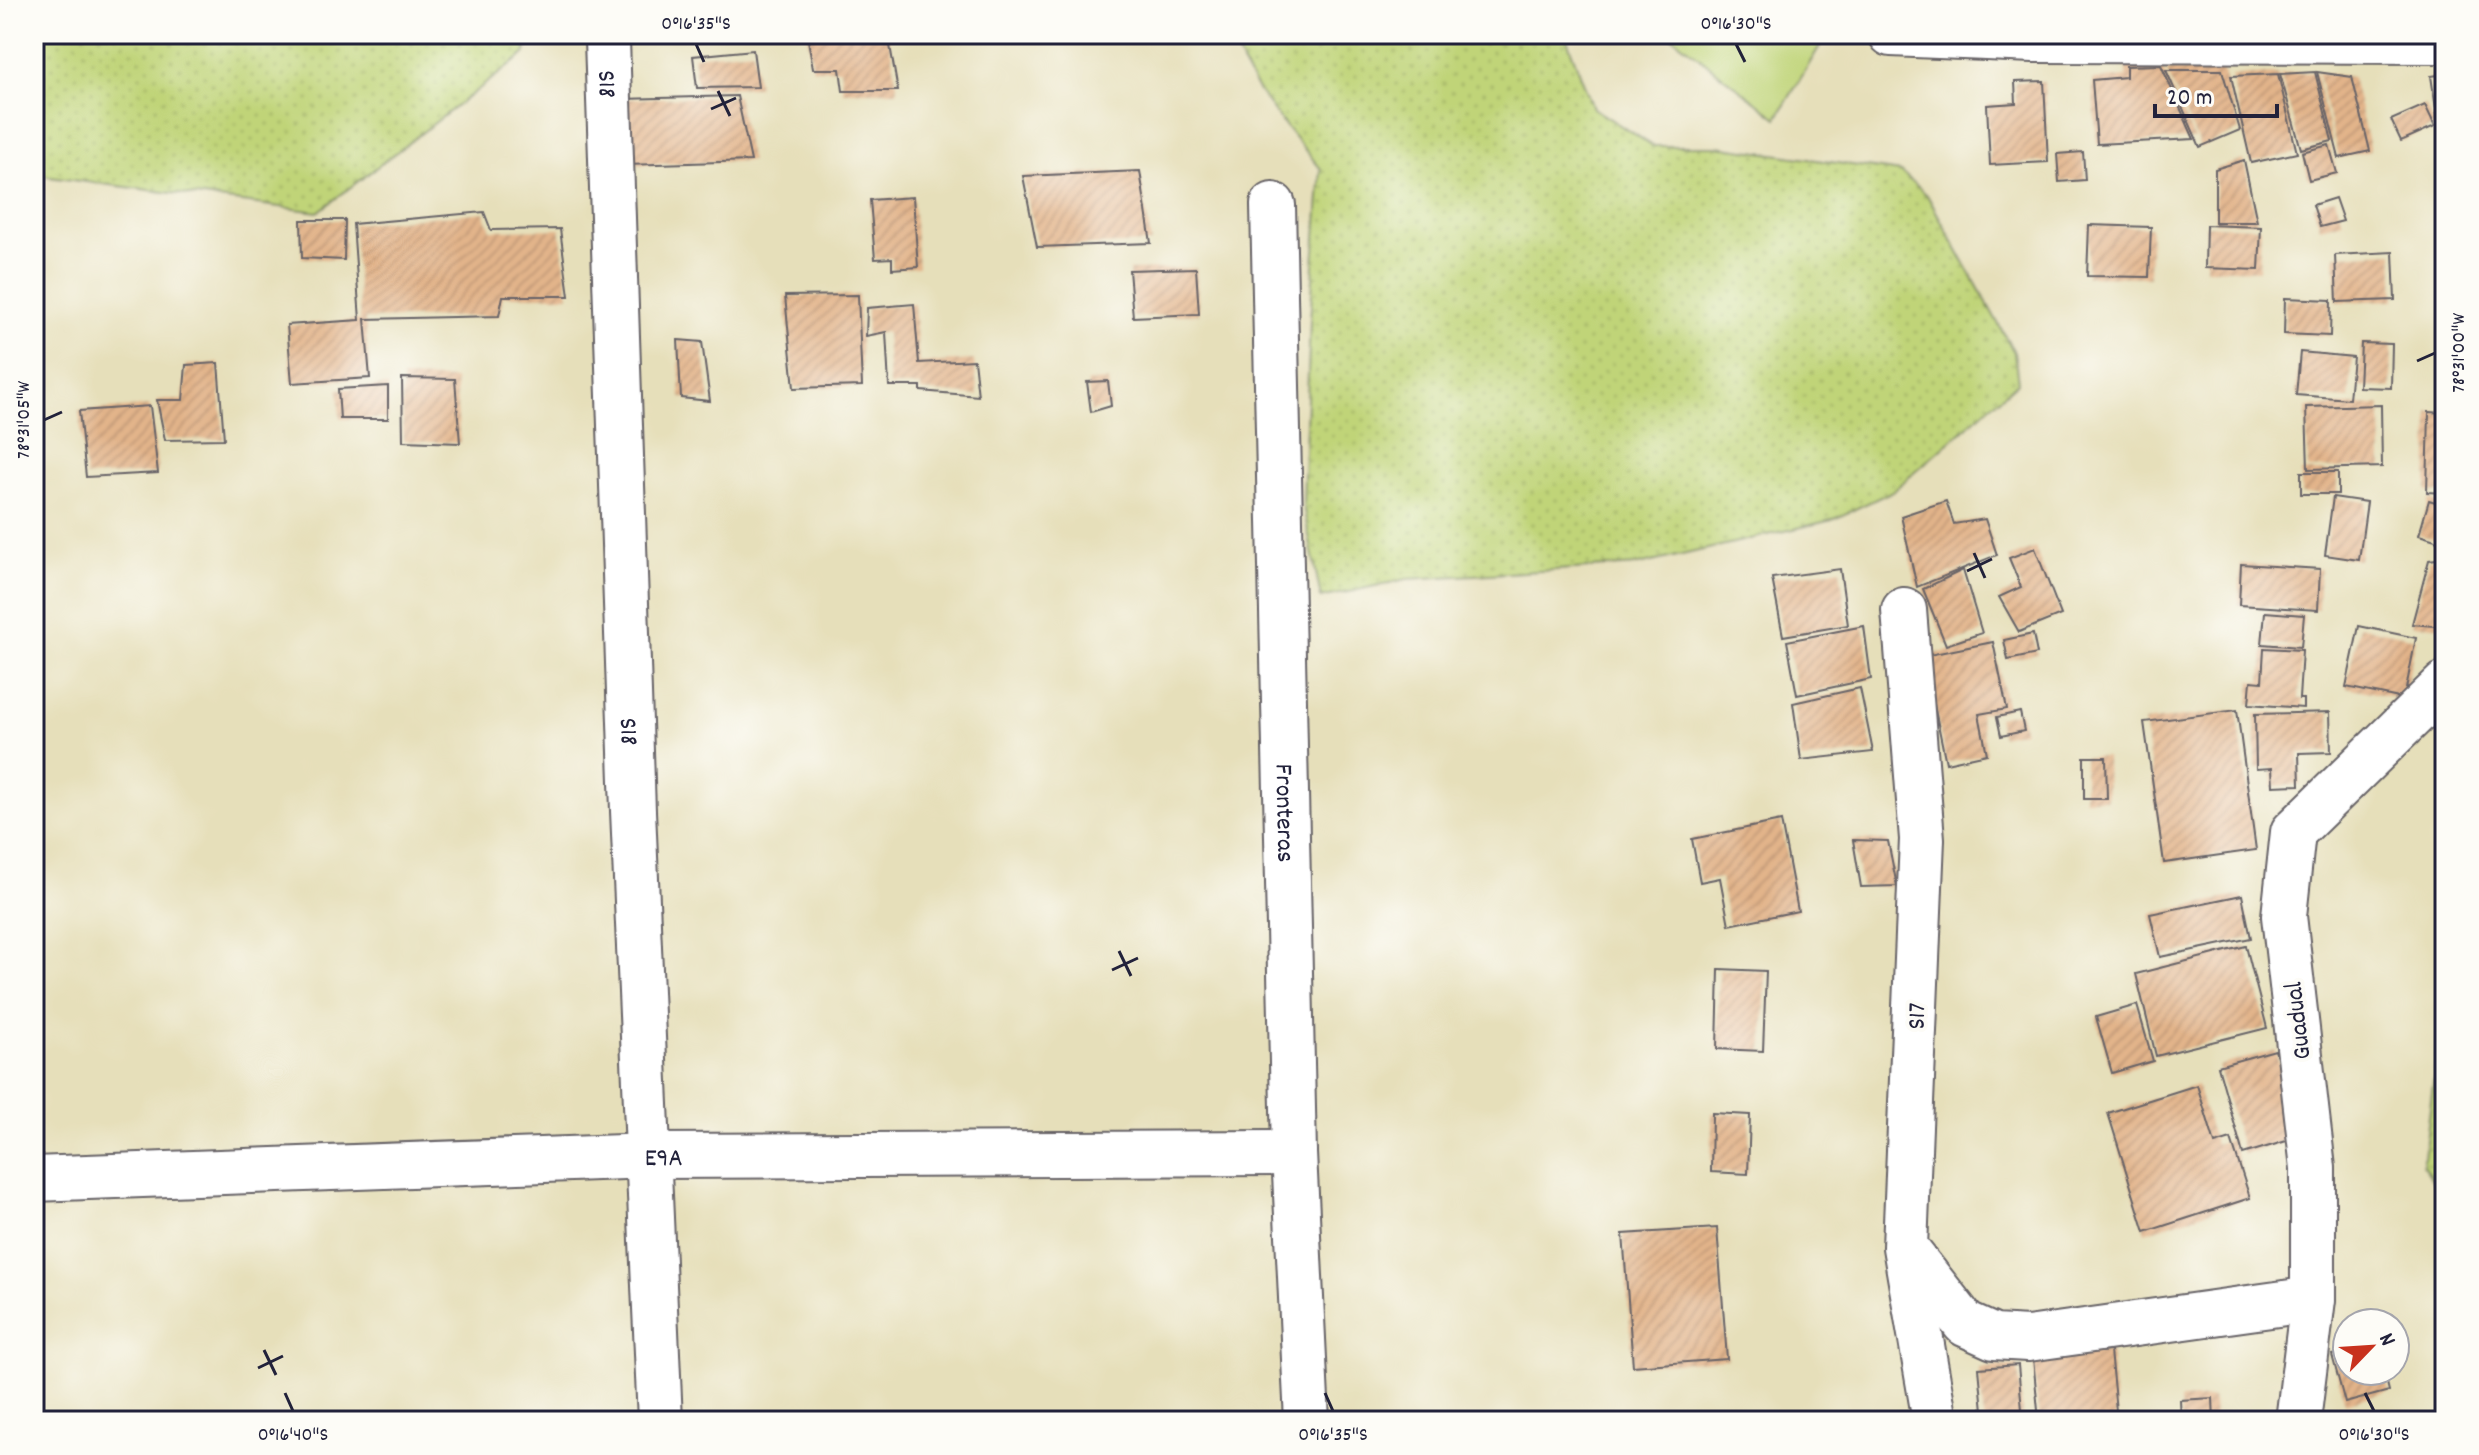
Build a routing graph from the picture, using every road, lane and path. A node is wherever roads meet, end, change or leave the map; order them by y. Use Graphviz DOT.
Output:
graph roads {
  1 [pos="1891,34"];
  2 [pos="2033,37"];
  3 [pos="607,40"];
  4 [pos="2445,41"];
  5 [pos="1273,205"];
  6 [pos="1904,610"];
  7 [pos="2445,684"];
  8 [pos="1294,1153"];
  9 [pos="650,1156"];
  10 [pos="34,1179"];
  11 [pos="1905,1247"];
  12 [pos="2313,1299"];
  13 [pos="660,1421"];
  14 [pos="1307,1421"];
  15 [pos="1935,1421"];
  16 [pos="2298,1421"];
  1 -- 2 [label="street"];
  2 -- 4 [label="street"];
  3 -- 9 [label="street, S18"];
  5 -- 8 [label="street, Fronteras"];
  6 -- 11 [label="street, S17"];
  7 -- 12 [label="street, Guadual"];
  8 -- 9 [label="street, E9A"];
  8 -- 14 [label="street, Fronteras"];
  9 -- 10 [label="street, E9A"];
  9 -- 13 [label="street, S18"];
  11 -- 12 [label="street"];
  11 -- 15 [label="street, S17"];
  12 -- 16 [label="street, Guadual"];
}
